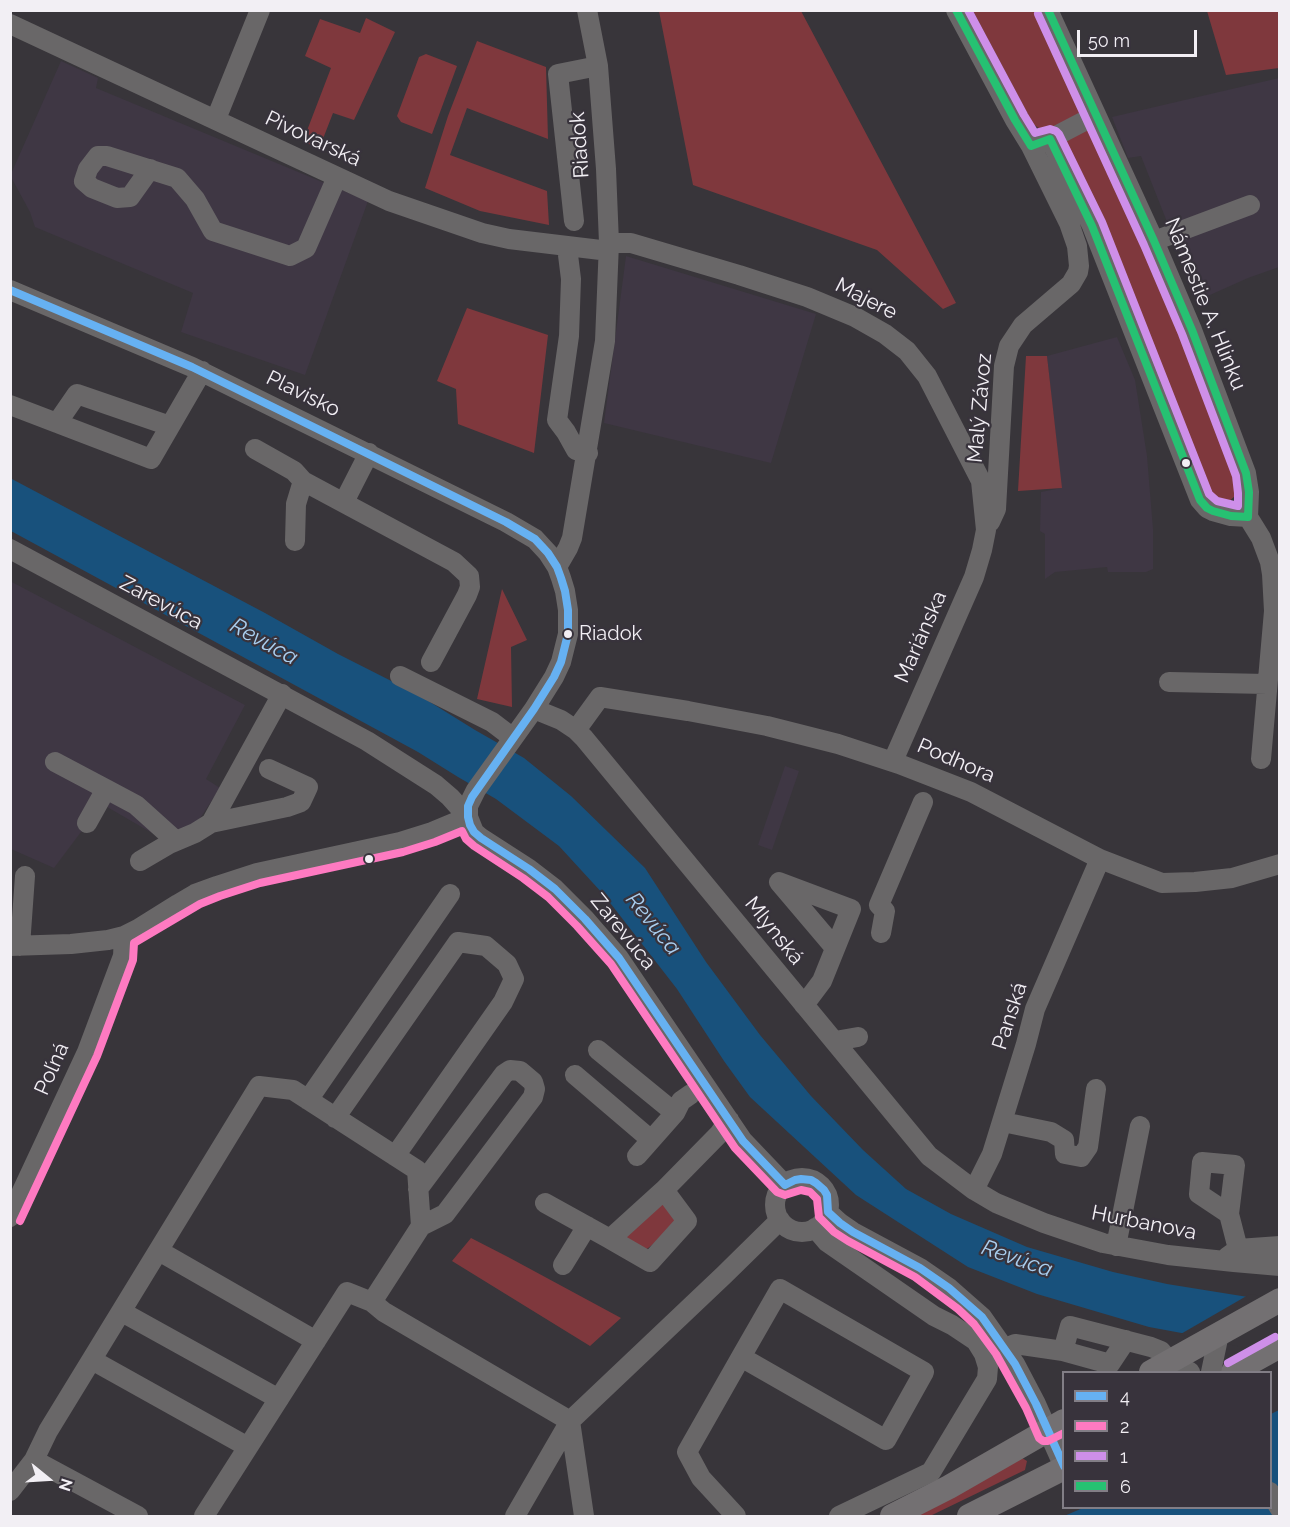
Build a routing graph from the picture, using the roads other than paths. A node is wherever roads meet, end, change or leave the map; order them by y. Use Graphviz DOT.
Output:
graph roads {
  1 [pos="260,10"];
  2 [pos="587,10"];
  3 [pos="956,10"];
  4 [pos="1048,10"];
  5 [pos="10,24"];
  6 [pos="598,66"];
  7 [pos="1096,115"];
  8 [pos="216,119"];
  9 [pos="1050,139"];
  10 [pos="1031,146"];
  11 [pos="150,170"];
  12 [pos="338,177"];
  13 [pos="1250,205"];
  14 [pos="574,221"];
  15 [pos="1154,241"];
  16 [pos="567,247"];
  17 [pos="609,247"];
  18 [pos="10,290"];
  19 [pos="202,371"];
  20 [pos="10,405"];
  21 [pos="57,423"];
  22 [pos="170,426"];
  23 [pos="255,449"];
  24 [pos="369,453"];
  25 [pos="588,453"];
  26 [pos="303,481"];
  27 [pos="344,502"];
  28 [pos="1248,517"];
  29 [pos="986,530"];
  30 [pos="295,541"];
  31 [pos="10,549"];
  32 [pos="557,567"];
  33 [pos="1277,612"];
  34 [pos="431,662"];
  35 [pos="400,676"];
  36 [pos="1168,682"];
  37 [pos="1267,684"];
  38 [pos="282,694"];
  39 [pos="534,709"];
  40 [pos="576,730"];
  41 [pos="510,742"];
  42 [pos="1261,759"];
  43 [pos="893,761"];
  44 [pos="56,762"];
  45 [pos="269,769"];
  46 [pos="106,789"];
  47 [pos="927,791"];
  48 [pos="468,817"];
  49 [pos="87,822"];
  50 [pos="211,823"];
  51 [pos="176,841"];
  52 [pos="1100,859"];
  53 [pos="140,861"];
  54 [pos="1280,864"];
  55 [pos="25,876"];
  56 [pos="450,894"];
  57 [pos="881,933"];
  58 [pos="124,936"];
  59 [pos="15,946"];
  60 [pos="835,948"];
  61 [pos="804,1005"];
  62 [pos="858,1037"];
  63 [pos="835,1041"];
  64 [pos="598,1050"];
  65 [pos="575,1075"];
  66 [pos="696,1087"];
  67 [pos="1096,1089"];
  68 [pos="308,1100"];
  69 [pos="675,1113"];
  70 [pos="335,1118"];
  71 [pos="729,1120"];
  72 [pos="1003,1122"];
  73 [pos="1140,1126"];
  74 [pos="650,1139"];
  75 [pos="395,1156"];
  76 [pos="637,1156"];
  77 [pos="785,1185"];
  78 [pos="418,1189"];
  79 [pos="664,1190"];
  80 [pos="974,1190"];
  81 [pos="545,1203"];
  82 [pos="828,1212"];
  83 [pos="1229,1214"];
  84 [pos="10,1217"];
  85 [pos="780,1220"];
  86 [pos="421,1226"];
  87 [pos="587,1226"];
  88 [pos="816,1228"];
  89 [pos="610,1239"];
  90 [pos="1116,1246"];
  91 [pos="1280,1246"];
  92 [pos="159,1251"];
  93 [pos="1230,1255"];
  94 [pos="563,1265"];
  95 [pos="1280,1266"];
  96 [pos="1280,1299"];
  97 [pos="372,1302"];
  98 [pos="122,1312"];
  99 [pos="1126,1340"];
  100 [pos="316,1341"];
  101 [pos="1213,1341"];
  102 [pos="1272,1350"];
  103 [pos="1063,1351"];
  104 [pos="1010,1356"];
  105 [pos="741,1357"];
  106 [pos="92,1360"];
  107 [pos="1170,1369"];
  108 [pos="1211,1371"];
  109 [pos="1235,1371"];
  110 [pos="279,1399"];
  111 [pos="570,1421"];
  112 [pos="1055,1426"];
  113 [pos="248,1447"];
  114 [pos="1062,1459"];
  115 [pos="34,1460"];
  116 [pos="1062,1469"];
  117 [pos="10,1491"];
  118 [pos="1272,1495"];
  119 [pos="1280,1509"];
  120 [pos="138,1516"];
  121 [pos="204,1516"];
  122 [pos="515,1516"];
  123 [pos="584,1516"];
  124 [pos="736,1516"];
  125 [pos="840,1516"];
  126 [pos="892,1516"];
  127 [pos="969,1516"];
  1 -- 8 [label="street"];
  2 -- 6 [label="street, Riadok"];
  3 -- 10 [label="street"];
  4 -- 7 [label="street, Námestie A. Hlinku"];
  5 -- 8 [label="street, Pivovarská"];
  6 -- 14 [label="street"];
  6 -- 17 [label="street, Riadok"];
  7 -- 9 [label="street"];
  7 -- 15 [label="street, Námestie A. Hlinku"];
  8 -- 12 [label="street, Pivovarská"];
  9 -- 10 [label="street"];
  9 -- 28 [label="street"];
  10 -- 29 [label="street, Malý Závoz"];
  11 -- 12 [label="street"];
  12 -- 16 [label="street, Pivovarská"];
  13 -- 15 [label="street"];
  15 -- 28 [label="street, Námestie A. Hlinku"];
  16 -- 17 [label="street, Pivovarská"];
  16 -- 25 [label="street"];
  17 -- 25 [label="street, Riadok"];
  17 -- 29 [label="street, Majere"];
  18 -- 19 [label="street, Plavisko"];
  19 -- 22 [label="street"];
  19 -- 24 [label="street, Plavisko"];
  20 -- 21 [label="street"];
  21 -- 22 [label="street"];
  21 -- 22 [label="street"];
  23 -- 26 [label="street"];
  24 -- 27 [label="street"];
  24 -- 32 [label="street, Plavisko"];
  25 -- 32 [label="street, Riadok"];
  26 -- 27 [label="street"];
  26 -- 30 [label="street"];
  27 -- 34 [label="street"];
  28 -- 33 [label="street"];
  29 -- 43 [label="street, Mariánska"];
  31 -- 38 [label="street, Zarevúca"];
  32 -- 39 [label="street"];
  33 -- 37 [label="street"];
  35 -- 41 [label="street"];
  36 -- 37 [label="street"];
  37 -- 42 [label="street"];
  38 -- 48 [label="street, Zarevúca"];
  38 -- 50 [label="street"];
  39 -- 40 [label="street, Mlynská"];
  39 -- 41 [label="street"];
  40 -- 43 [label="street, Podhora"];
  40 -- 61 [label="street, Mlynská"];
  41 -- 48 [label="street"];
  43 -- 47 [label="street, Podhora"];
  44 -- 46 [label="street"];
  45 -- 50 [label="street"];
  46 -- 49 [label="street"];
  46 -- 51 [label="street"];
  47 -- 52 [label="street, Podhora"];
  47 -- 57 [label="street"];
  48 -- 58 [label="street"];
  48 -- 66 [label="street, Zarevúca"];
  50 -- 51 [label="street"];
  51 -- 53 [label="street"];
  52 -- 54 [label="street, Podhora"];
  52 -- 72 [label="street, Panská"];
  55 -- 59 [label="street"];
  56 -- 68 [label="street"];
  58 -- 59 [label="street"];
  58 -- 84 [label="street, Poľná"];
  60 -- 61 [label="street"];
  61 -- 63 [label="street, Mlynská"];
  62 -- 63 [label="street"];
  63 -- 80 [label="street, Mlynská"];
  64 -- 69 [label="street"];
  65 -- 74 [label="street"];
  66 -- 69 [label="street"];
  66 -- 71 [label="street, Zarevúca"];
  67 -- 72 [label="street"];
  68 -- 70 [label="street"];
  68 -- 92 [label="street"];
  69 -- 74 [label="street"];
  70 -- 75 [label="street"];
  70 -- 75 [label="street"];
  71 -- 77 [label="street, Zarevúca"];
  71 -- 79 [label="street"];
  72 -- 80 [label="street, Panská"];
  73 -- 90 [label="street"];
  74 -- 76 [label="street"];
  75 -- 78 [label="street"];
  77 -- 82 [label="street"];
  77 -- 85 [label="street"];
  78 -- 86 [label="street"];
  78 -- 86 [label="street"];
  79 -- 89 [label="street"];
  79 -- 89 [label="street"];
  80 -- 90 [label="street, Hurbanova"];
  81 -- 87 [label="street"];
  82 -- 88 [label="street"];
  82 -- 104 [label="street"];
  83 -- 93 [label="street"];
  85 -- 88 [label="street"];
  85 -- 111 [label="street"];
  86 -- 97 [label="street"];
  87 -- 89 [label="street"];
  87 -- 94 [label="street"];
  88 -- 125 [label="street"];
  90 -- 93 [label="street, Hurbanova"];
  91 -- 93 [label="street"];
  92 -- 98 [label="street"];
  92 -- 100 [label="street"];
  93 -- 95 [label="street, Hurbanova"];
  96 -- 101 [label="main road"];
  97 -- 100 [label="street"];
  97 -- 111 [label="street"];
  98 -- 106 [label="street"];
  98 -- 110 [label="street"];
  99 -- 103 [label="street"];
  99 -- 103 [label="street"];
  99 -- 107 [label="street"];
  100 -- 110 [label="street"];
  101 -- 107 [label="main road"];
  101 -- 108 [label="street"];
  102 -- 109 [label="main road"];
  103 -- 104 [label="street"];
  104 -- 112 [label="street"];
  105 -- 105 [label="street"];
  105 -- 124 [label="street"];
  106 -- 113 [label="street"];
  106 -- 115 [label="street"];
  110 -- 113 [label="street"];
  111 -- 122 [label="street"];
  111 -- 123 [label="street"];
  112 -- 114 [label="street"];
  112 -- 126 [label="main road"];
  113 -- 121 [label="street"];
  115 -- 117 [label="street"];
  115 -- 120 [label="street"];
  116 -- 127 [label="main road"];
  118 -- 119 [label="street"];
}
